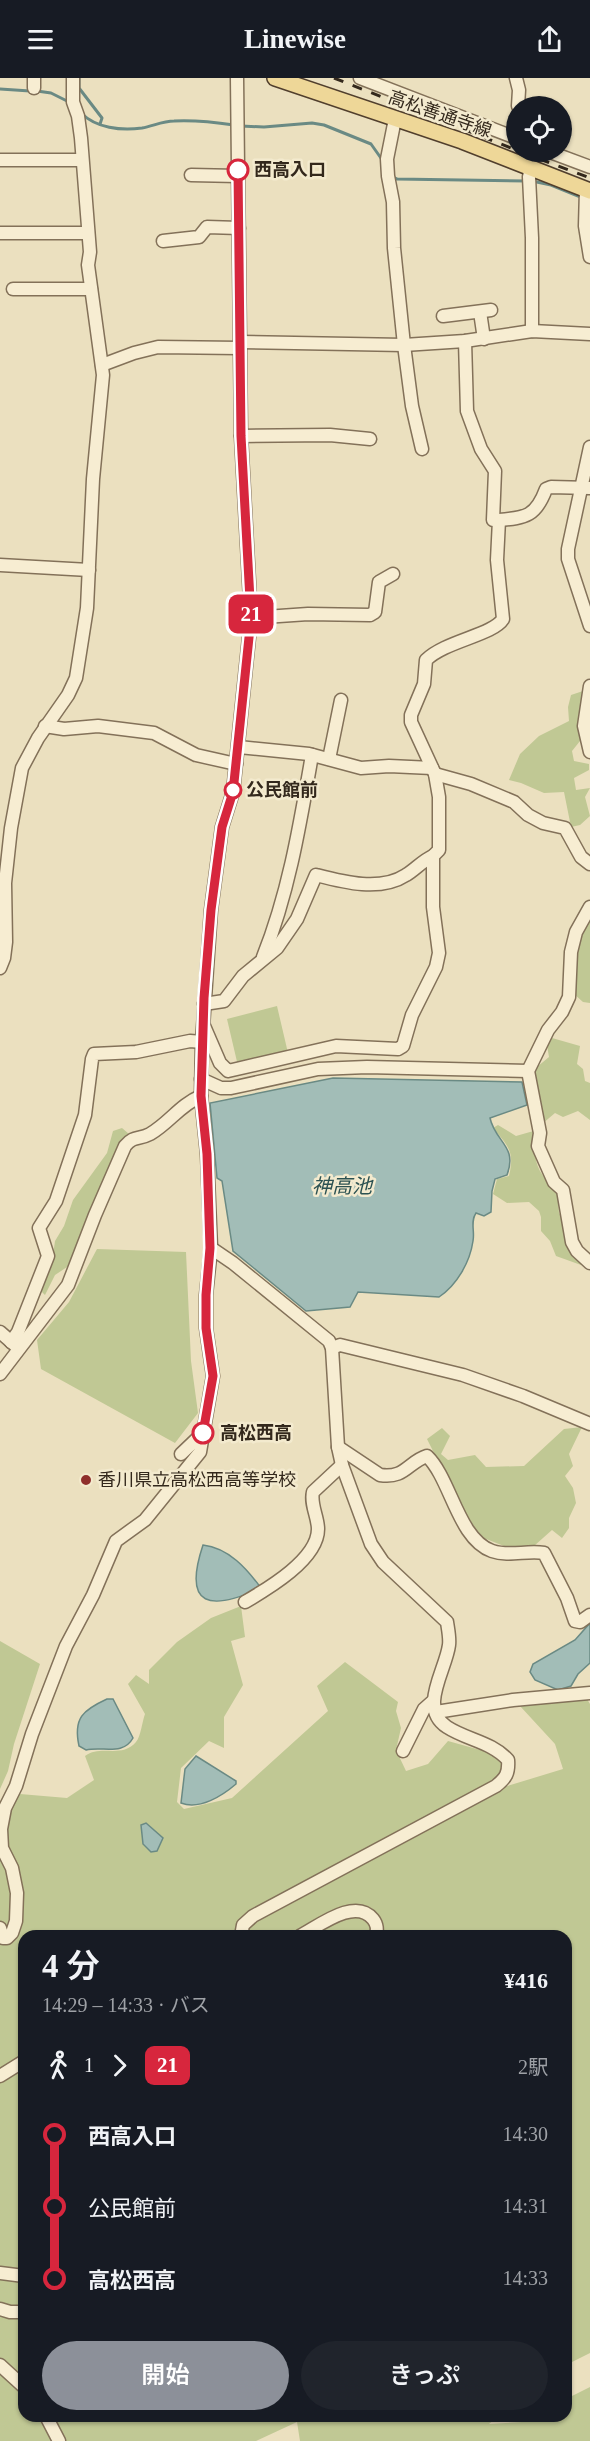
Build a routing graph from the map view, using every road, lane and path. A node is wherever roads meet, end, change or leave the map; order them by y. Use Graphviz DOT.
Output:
graph roads {
  1 [pos="73,78"];
  2 [pos="237,78"];
  3 [pos="275,78"];
  4 [pos="360,78"];
  5 [pos="516,78"];
  6 [pos="519,96"];
  7 [pos="394,119"];
  8 [pos="497,131"];
  9 [pos="506,131"];
  10 [pos="506,134"];
  11 [pos="0,160"];
  12 [pos="82,160"];
  13 [pos="572,160"];
  14 [pos="531,167"];
  15 [pos="590,167"];
  16 [pos="191,175"];
  17 [pos="238,176"];
  18 [pos="588,190"];
  19 [pos="239,228"];
  20 [pos="0,233"];
  21 [pos="88,233"];
  22 [pos="163,241"];
  23 [pos="590,257"];
  24 [pos="13,289"];
  25 [pos="91,289"];
  26 [pos="443,316"];
  27 [pos="532,331"];
  28 [pos="590,334"];
  29 [pos="484,339"];
  30 [pos="465,341"];
  31 [pos="240,345"];
  32 [pos="404,345"];
  33 [pos="102,365"];
  34 [pos="241,436"];
  35 [pos="370,439"];
  36 [pos="590,447"];
  37 [pos="422,449"];
  38 [pos="586,488"];
  39 [pos="499,520"];
  40 [pos="0,565"];
  41 [pos="89,570"];
  42 [pos="393,574"];
  43 [pos="251,618"];
  44 [pos="590,626"];
  45 [pos="590,686"];
  46 [pos="341,700"];
  47 [pos="45,726"];
  48 [pos="239,747"];
  49 [pos="590,752"];
  50 [pos="312,755"];
  51 [pos="329,759"];
  52 [pos="236,764"];
  53 [pos="434,771"];
  54 [pos="433,856"];
  55 [pos="590,864"];
  56 [pos="590,907"];
  57 [pos="3,941"];
  58 [pos="261,961"];
  59 [pos="0,968"];
  60 [pos="204,1004"];
  61 [pos="203,1024"];
  62 [pos="202,1042"];
  63 [pos="528,1071"];
  64 [pos="201,1079"];
  65 [pos="201,1096"];
  66 [pos="210,1248"];
  67 [pos="590,1263"];
  68 [pos="0,1332"];
  69 [pos="15,1345"];
  70 [pos="332,1348"];
  71 [pos="0,1374"];
  72 [pos="590,1409"];
  73 [pos="589,1423"];
  74 [pos="203,1433"];
  75 [pos="338,1447"];
  76 [pos="181,1454"];
  77 [pos="342,1465"];
  78 [pos="245,1602"];
  79 [pos="590,1615"];
  80 [pos="590,1693"];
  81 [pos="435,1707"];
  82 [pos="403,1751"];
  83 [pos="0,1928"];
  84 [pos="242,1930"];
  85 [pos="312,1930"];
  86 [pos="378,1930"];
  87 [pos="18,2065"];
  88 [pos="0,2076"];
  89 [pos="0,2273"];
  90 [pos="18,2275"];
  91 [pos="0,2309"];
  92 [pos="18,2312"];
  93 [pos="0,2365"];
  94 [pos="18,2382"];
  95 [pos="49,2422"];
  96 [pos="59,2441"];
  1 -- 12 [label="street"];
  2 -- 17 [label="street"];
  3 -- 7 [label="main road, 高松善通寺線"];
  4 -- 8 [label="street"];
  5 -- 6 [label="street"];
  7 -- 14 [label="main road, 高松善通寺線"];
  7 -- 32 [label="street"];
  8 -- 9 [label="street"];
  8 -- 10 [label="street"];
  11 -- 12 [label="street"];
  12 -- 21 [label="street"];
  13 -- 15 [label="street"];
  14 -- 18 [label="main road, 高松善通寺線"];
  14 -- 27 [label="street"];
  16 -- 17 [label="street"];
  17 -- 19 [label="street"];
  18 -- 23 [label="street"];
  19 -- 22 [label="street"];
  19 -- 31 [label="street"];
  20 -- 21 [label="street"];
  21 -- 25 [label="street"];
  24 -- 25 [label="street"];
  25 -- 33 [label="street"];
  26 -- 29 [label="street"];
  27 -- 28 [label="street"];
  27 -- 29 [label="street"];
  29 -- 30 [label="street"];
  30 -- 32 [label="street"];
  30 -- 39 [label="street"];
  31 -- 32 [label="street"];
  31 -- 33 [label="street"];
  31 -- 34 [label="street"];
  32 -- 37 [label="street"];
  33 -- 41 [label="street"];
  34 -- 35 [label="street"];
  34 -- 43 [label="street"];
  36 -- 38 [label="street"];
  38 -- 39 [label="street"];
  38 -- 44 [label="street"];
  39 -- 53 [label="street"];
  40 -- 41 [label="street"];
  41 -- 47 [label="street"];
  42 -- 43 [label="street"];
  43 -- 48 [label="street"];
  45 -- 49 [label="street"];
  46 -- 51 [label="street"];
  47 -- 52 [label="street"];
  47 -- 57 [label="street"];
  48 -- 50 [label="street"];
  48 -- 52 [label="street"];
  50 -- 51 [label="street"];
  50 -- 58 [label="street"];
  51 -- 53 [label="street"];
  52 -- 60 [label="street"];
  53 -- 54 [label="street"];
  53 -- 55 [label="street"];
  54 -- 58 [label="street"];
  54 -- 61 [label="street"];
  56 -- 63 [label="street"];
  57 -- 59 [label="street"];
  58 -- 60 [label="street"];
  60 -- 61 [label="street"];
  61 -- 62 [label="street"];
  62 -- 64 [label="street"];
  62 -- 69 [label="street"];
  63 -- 64 [label="street"];
  63 -- 67 [label="street"];
  64 -- 65 [label="street"];
  65 -- 66 [label="street"];
  65 -- 69 [label="street"];
  66 -- 70 [label="street"];
  66 -- 74 [label="street"];
  68 -- 69 [label="street"];
  69 -- 71 [label="street"];
  70 -- 73 [label="street"];
  70 -- 75 [label="street"];
  72 -- 73 [label="street"];
  74 -- 76 [label="street"];
  74 -- 83 [label="street"];
  75 -- 77 [label="street"];
  75 -- 79 [label="street"];
  77 -- 78 [label="street"];
  77 -- 81 [label="street"];
  80 -- 81 [label="street"];
  81 -- 82 [label="street"];
  81 -- 84 [label="street"];
  85 -- 86 [label="street"];
  87 -- 88 [label="street"];
  89 -- 90 [label="street"];
  91 -- 92 [label="street"];
  93 -- 94 [label="street"];
  95 -- 96 [label="street"];
}
